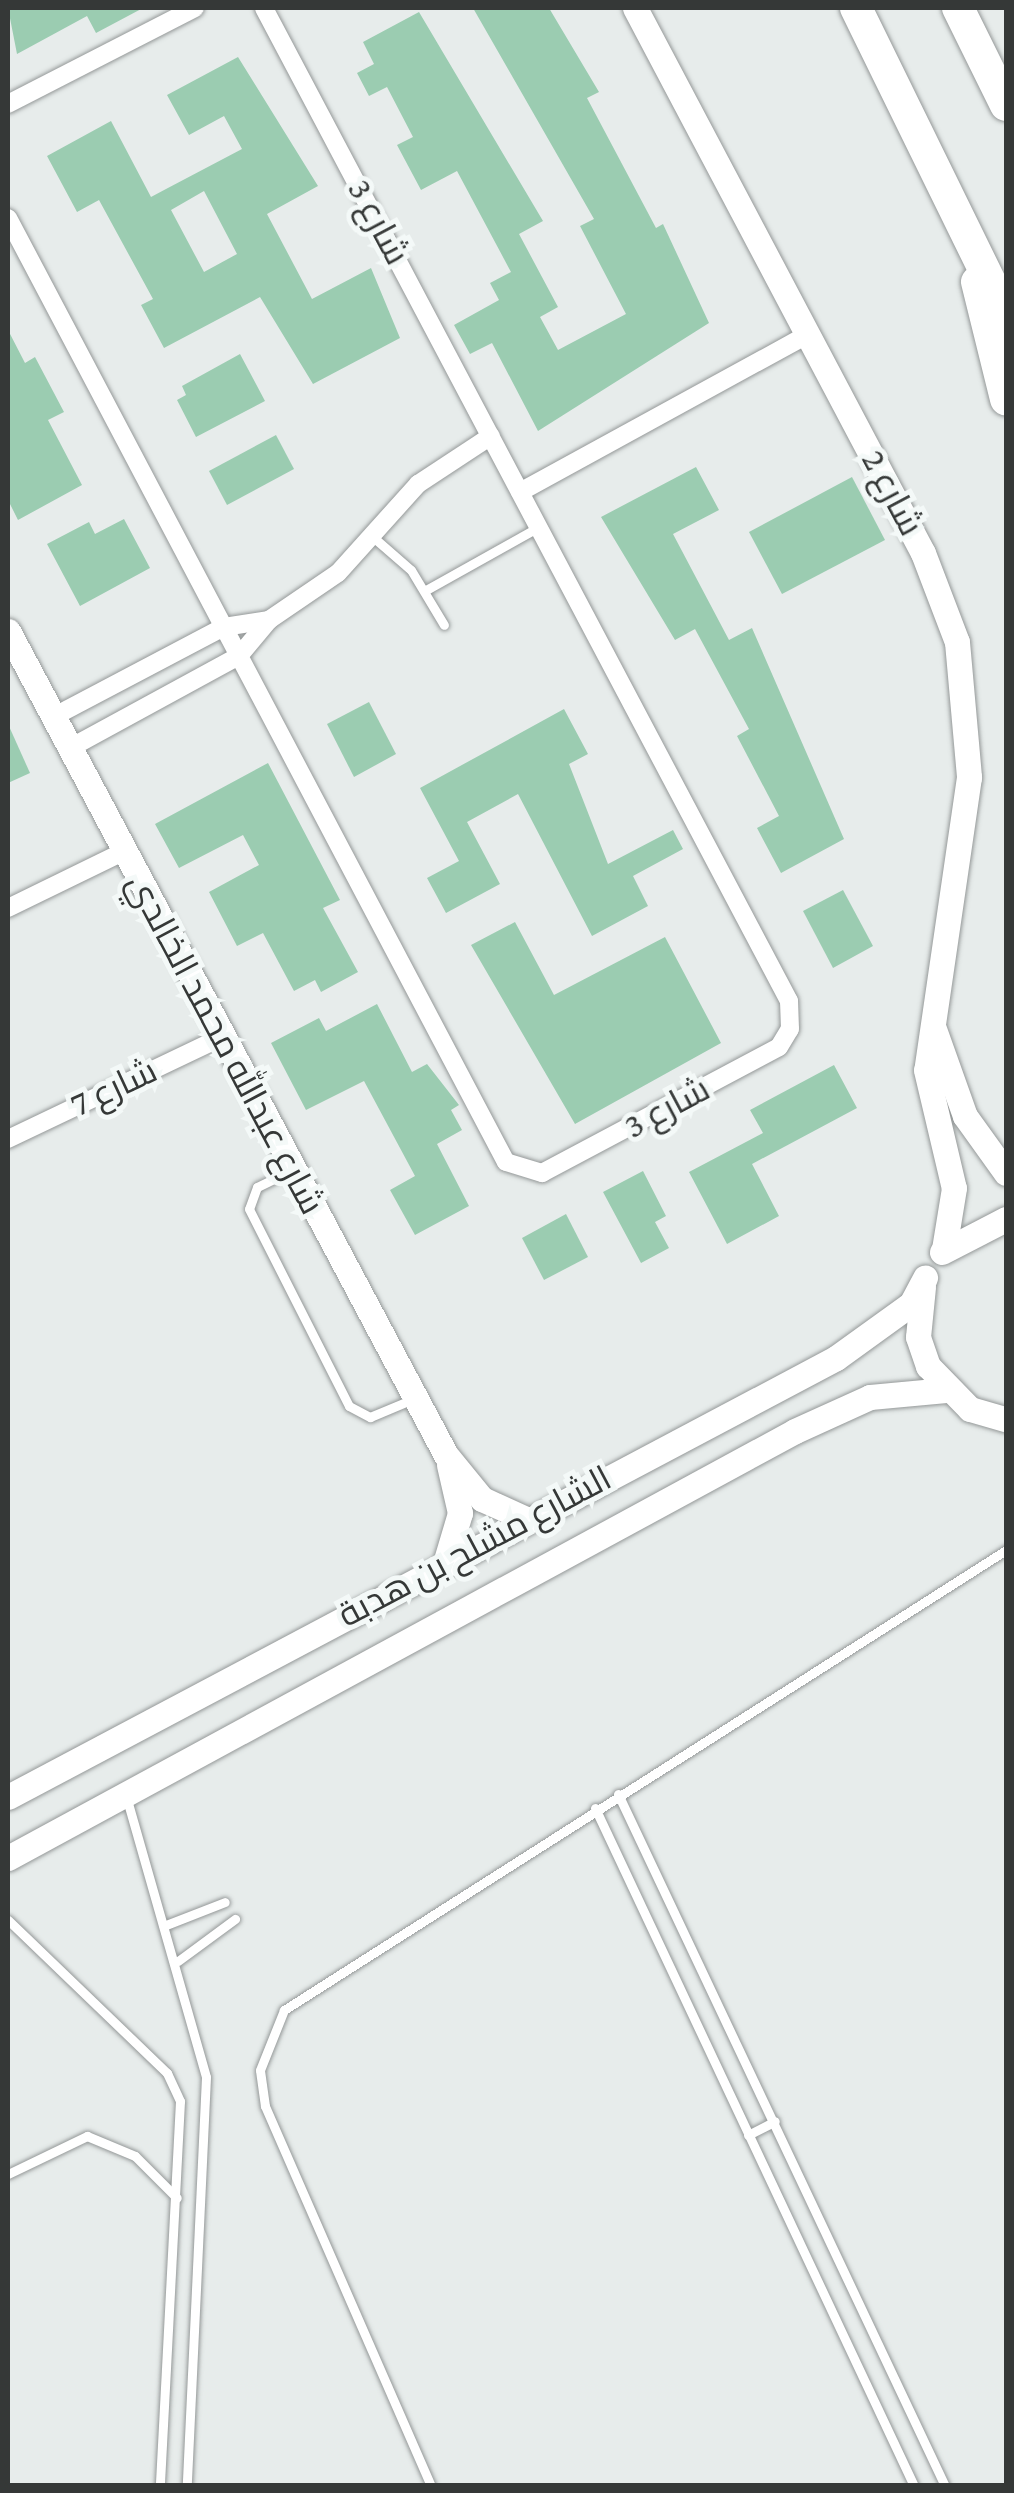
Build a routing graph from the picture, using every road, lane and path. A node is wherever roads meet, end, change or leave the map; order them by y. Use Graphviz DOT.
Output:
graph roads {
  1 [pos="195,8"];
  2 [pos="264,8"];
  3 [pos="635,8"];
  4 [pos="856,8"];
  5 [pos="958,8"];
  6 [pos="8,104"];
  7 [pos="1006,105"];
  8 [pos="8,218"];
  9 [pos="968,238"];
  10 [pos="1006,314"];
  11 [pos="808,334"];
  12 [pos="1006,400"];
  13 [pos="491,436"];
  14 [pos="520,492"];
  15 [pos="539,527"];
  16 [pos="373,537"];
  17 [pos="426,590"];
  18 [pos="269,620"];
  19 [pos="444,625"];
  20 [pos="224,627"];
  21 [pos="8,631"];
  22 [pos="239,656"];
  23 [pos="54,717"];
  24 [pos="70,748"];
  25 [pos="123,852"];
  26 [pos="8,908"];
  27 [pos="932,1024"];
  28 [pos="220,1038"];
  29 [pos="8,1139"];
  30 [pos="292,1170"];
  31 [pos="1006,1173"];
  32 [pos="1006,1218"];
  33 [pos="944,1249"];
  34 [pos="925,1278"];
  35 [pos="946,1390"];
  36 [pos="415,1398"];
  37 [pos="1006,1419"];
  38 [pos="446,1455"];
  39 [pos="526,1519"];
  40 [pos="1005,1555"];
  41 [pos="446,1560"];
  42 [pos="618,1794"];
  43 [pos="126,1795"];
  44 [pos="8,1797"];
  45 [pos="595,1808"];
  46 [pos="8,1858"];
  47 [pos="224,1902"];
  48 [pos="235,1919"];
  49 [pos="8,1920"];
  50 [pos="166,1924"];
  51 [pos="178,1962"];
  52 [pos="775,2121"];
  53 [pos="748,2135"];
  54 [pos="8,2174"];
  55 [pos="177,2198"];
  56 [pos="160,2486"];
  57 [pos="186,2486"];
  58 [pos="431,2486"];
  59 [pos="914,2486"];
  60 [pos="945,2486"];
  1 -- 6 [label="street"];
  2 -- 13 [label="street, شارع 3"];
  3 -- 11 [label="street, شارع 2"];
  4 -- 9 [label="highway"];
  5 -- 7 [label="highway"];
  8 -- 20 [label="street, شارع 3"];
  9 -- 10 [label="highway"];
  9 -- 12 [label="highway"];
  11 -- 14 [label="street"];
  11 -- 27 [label="street, شارع 2"];
  13 -- 14 [label="street, شارع 3"];
  13 -- 16 [label="street"];
  14 -- 15 [label="street, شارع 3"];
  15 -- 17 [label="lane"];
  15 -- 22 [label="street, شارع 3"];
  16 -- 17 [label="lane"];
  16 -- 18 [label="street"];
  17 -- 19 [label="lane"];
  18 -- 20 [label="street"];
  18 -- 22 [label="street"];
  20 -- 22 [label="street, شارع 3"];
  20 -- 23 [label="street"];
  21 -- 23 [label="street, شارع عبدالله محمد الخالدي"];
  22 -- 24 [label="street"];
  23 -- 24 [label="street, شارع عبدالله محمد الخالدي"];
  24 -- 25 [label="street, شارع عبدالله محمد الخالدي"];
  25 -- 26 [label="street"];
  25 -- 28 [label="street, شارع عبدالله محمد الخالدي"];
  27 -- 31 [label="street, شارع 2"];
  27 -- 33 [label="street, شارع 2"];
  28 -- 29 [label="street, شارع 7"];
  28 -- 30 [label="street, شارع عبدالله محمد الخالدي"];
  30 -- 36 [label="street, شارع عبدالله محمد الخالدي"];
  30 -- 36 [label="lane"];
  32 -- 33 [label="street"];
  33 -- 34 [label="street, الشارع مشلح بن هدبة"];
  34 -- 35 [label="street"];
  34 -- 39 [label="street, الشارع مشلح بن هدبة"];
  35 -- 37 [label="street"];
  35 -- 43 [label="street, الشارع مشلح بن هدبة"];
  36 -- 38 [label="street, شارع عبدالله محمد الخالدي"];
  38 -- 39 [label="street, شارع عبدالله محمد الخالدي"];
  38 -- 41 [label="street, شارع عبدالله محمد الخالدي"];
  39 -- 41 [label="street, الشارع مشلح بن هدبة"];
  40 -- 42 [label="lane"];
  41 -- 44 [label="street, الشارع مشلح بن هدبة"];
  42 -- 45 [label="lane"];
  42 -- 52 [label="lane"];
  43 -- 46 [label="street, الشارع مشلح بن هدبة"];
  43 -- 50 [label="lane"];
  45 -- 53 [label="lane"];
  45 -- 58 [label="lane"];
  47 -- 50 [label="lane"];
  48 -- 51 [label="lane"];
  49 -- 55 [label="lane"];
  50 -- 51 [label="lane"];
  51 -- 57 [label="lane"];
  52 -- 53 [label="lane"];
  52 -- 60 [label="lane"];
  53 -- 59 [label="lane"];
  54 -- 55 [label="lane"];
  55 -- 56 [label="lane"];
}
